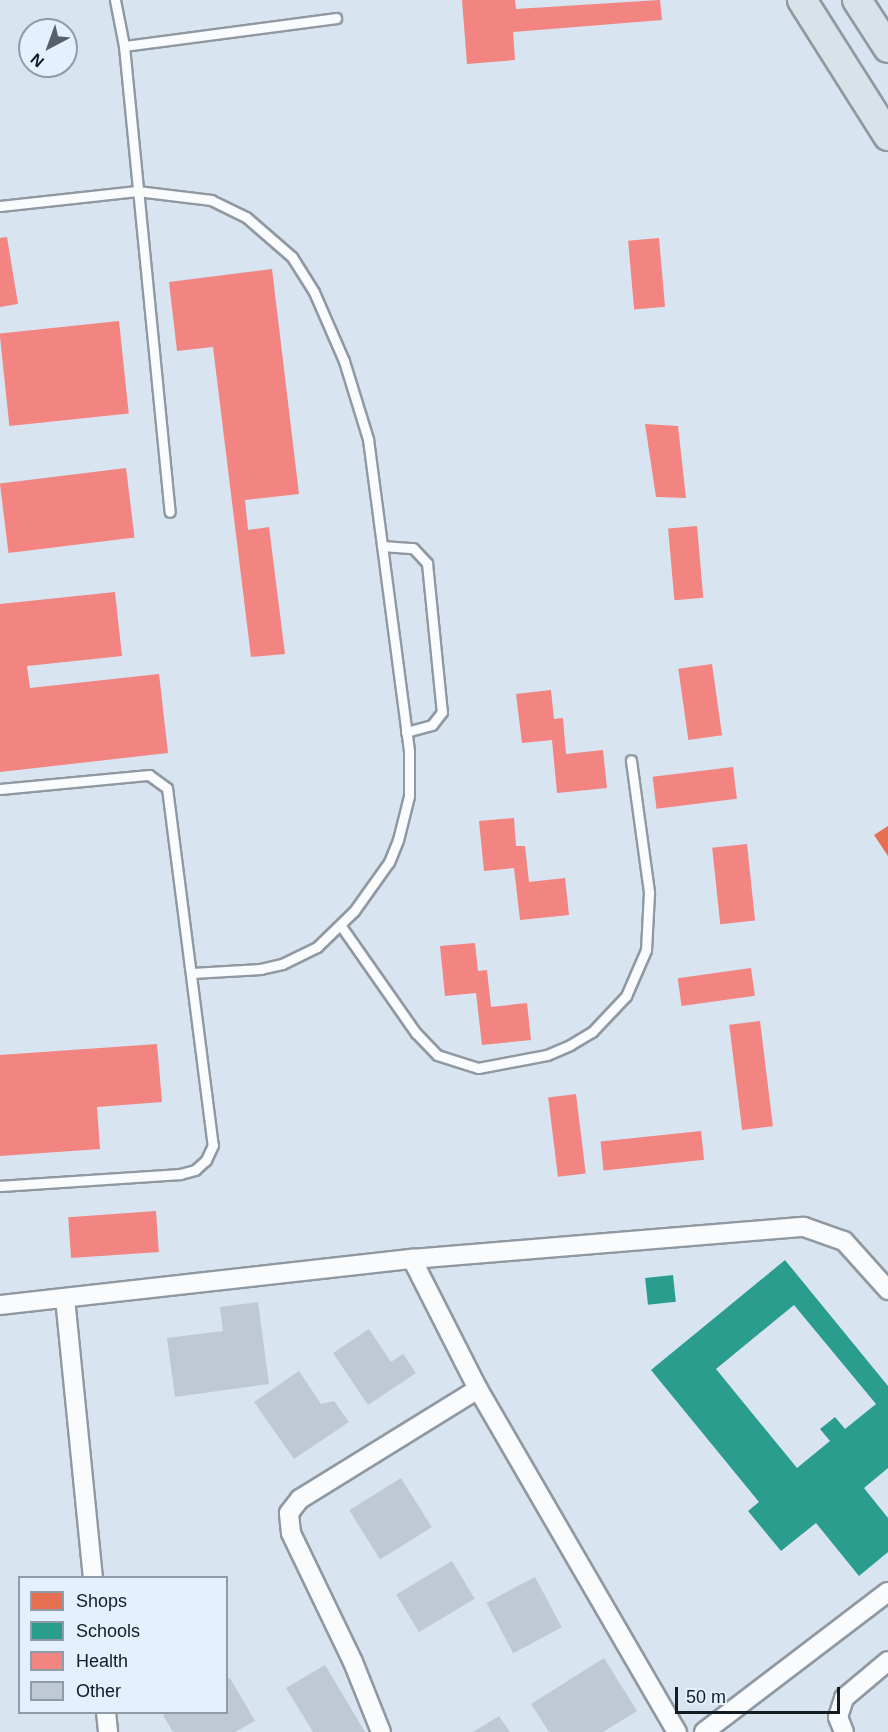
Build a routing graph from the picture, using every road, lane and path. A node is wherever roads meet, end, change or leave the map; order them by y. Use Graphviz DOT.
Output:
graph roads {
  1 [pos="115,0"];
  2 [pos="802,0"];
  3 [pos="857,0"];
  4 [pos="336,18"];
  5 [pos="124,46"];
  6 [pos="888,48"];
  7 [pos="888,136"];
  8 [pos="137,191"];
  9 [pos="0,206"];
  10 [pos="170,512"];
  11 [pos="382,546"];
  12 [pos="406,732"];
  13 [pos="631,760"];
  14 [pos="0,789"];
  15 [pos="341,926"];
  16 [pos="192,973"];
  17 [pos="0,1186"];
  18 [pos="412,1259"];
  19 [pos="888,1290"];
  20 [pos="65,1298"];
  21 [pos="0,1305"];
  22 [pos="478,1389"];
  23 [pos="93,1576"];
  24 [pos="888,1592"];
  25 [pos="888,1661"];
  26 [pos="106,1714"];
  27 [pos="108,1732"];
  28 [pos="381,1732"];
  29 [pos="677,1732"];
  30 [pos="704,1732"];
  31 [pos="844,1732"];
  1 -- 5 [label="lane"];
  2 -- 7 [label="main road"];
  3 -- 6 [label="main road"];
  4 -- 5 [label="lane"];
  5 -- 8 [label="lane"];
  8 -- 9 [label="lane"];
  8 -- 10 [label="lane"];
  8 -- 11 [label="lane"];
  11 -- 12 [label="lane"];
  11 -- 12 [label="lane"];
  12 -- 15 [label="lane"];
  13 -- 15 [label="lane"];
  14 -- 16 [label="lane"];
  15 -- 16 [label="lane"];
  16 -- 17 [label="lane"];
  18 -- 19 [label="street"];
  18 -- 20 [label="street"];
  18 -- 22 [label="street"];
  20 -- 21 [label="street"];
  20 -- 23 [label="street"];
  22 -- 28 [label="street"];
  22 -- 29 [label="street"];
  24 -- 30 [label="street"];
  25 -- 31 [label="street"];
  26 -- 27 [label="street"];
}
